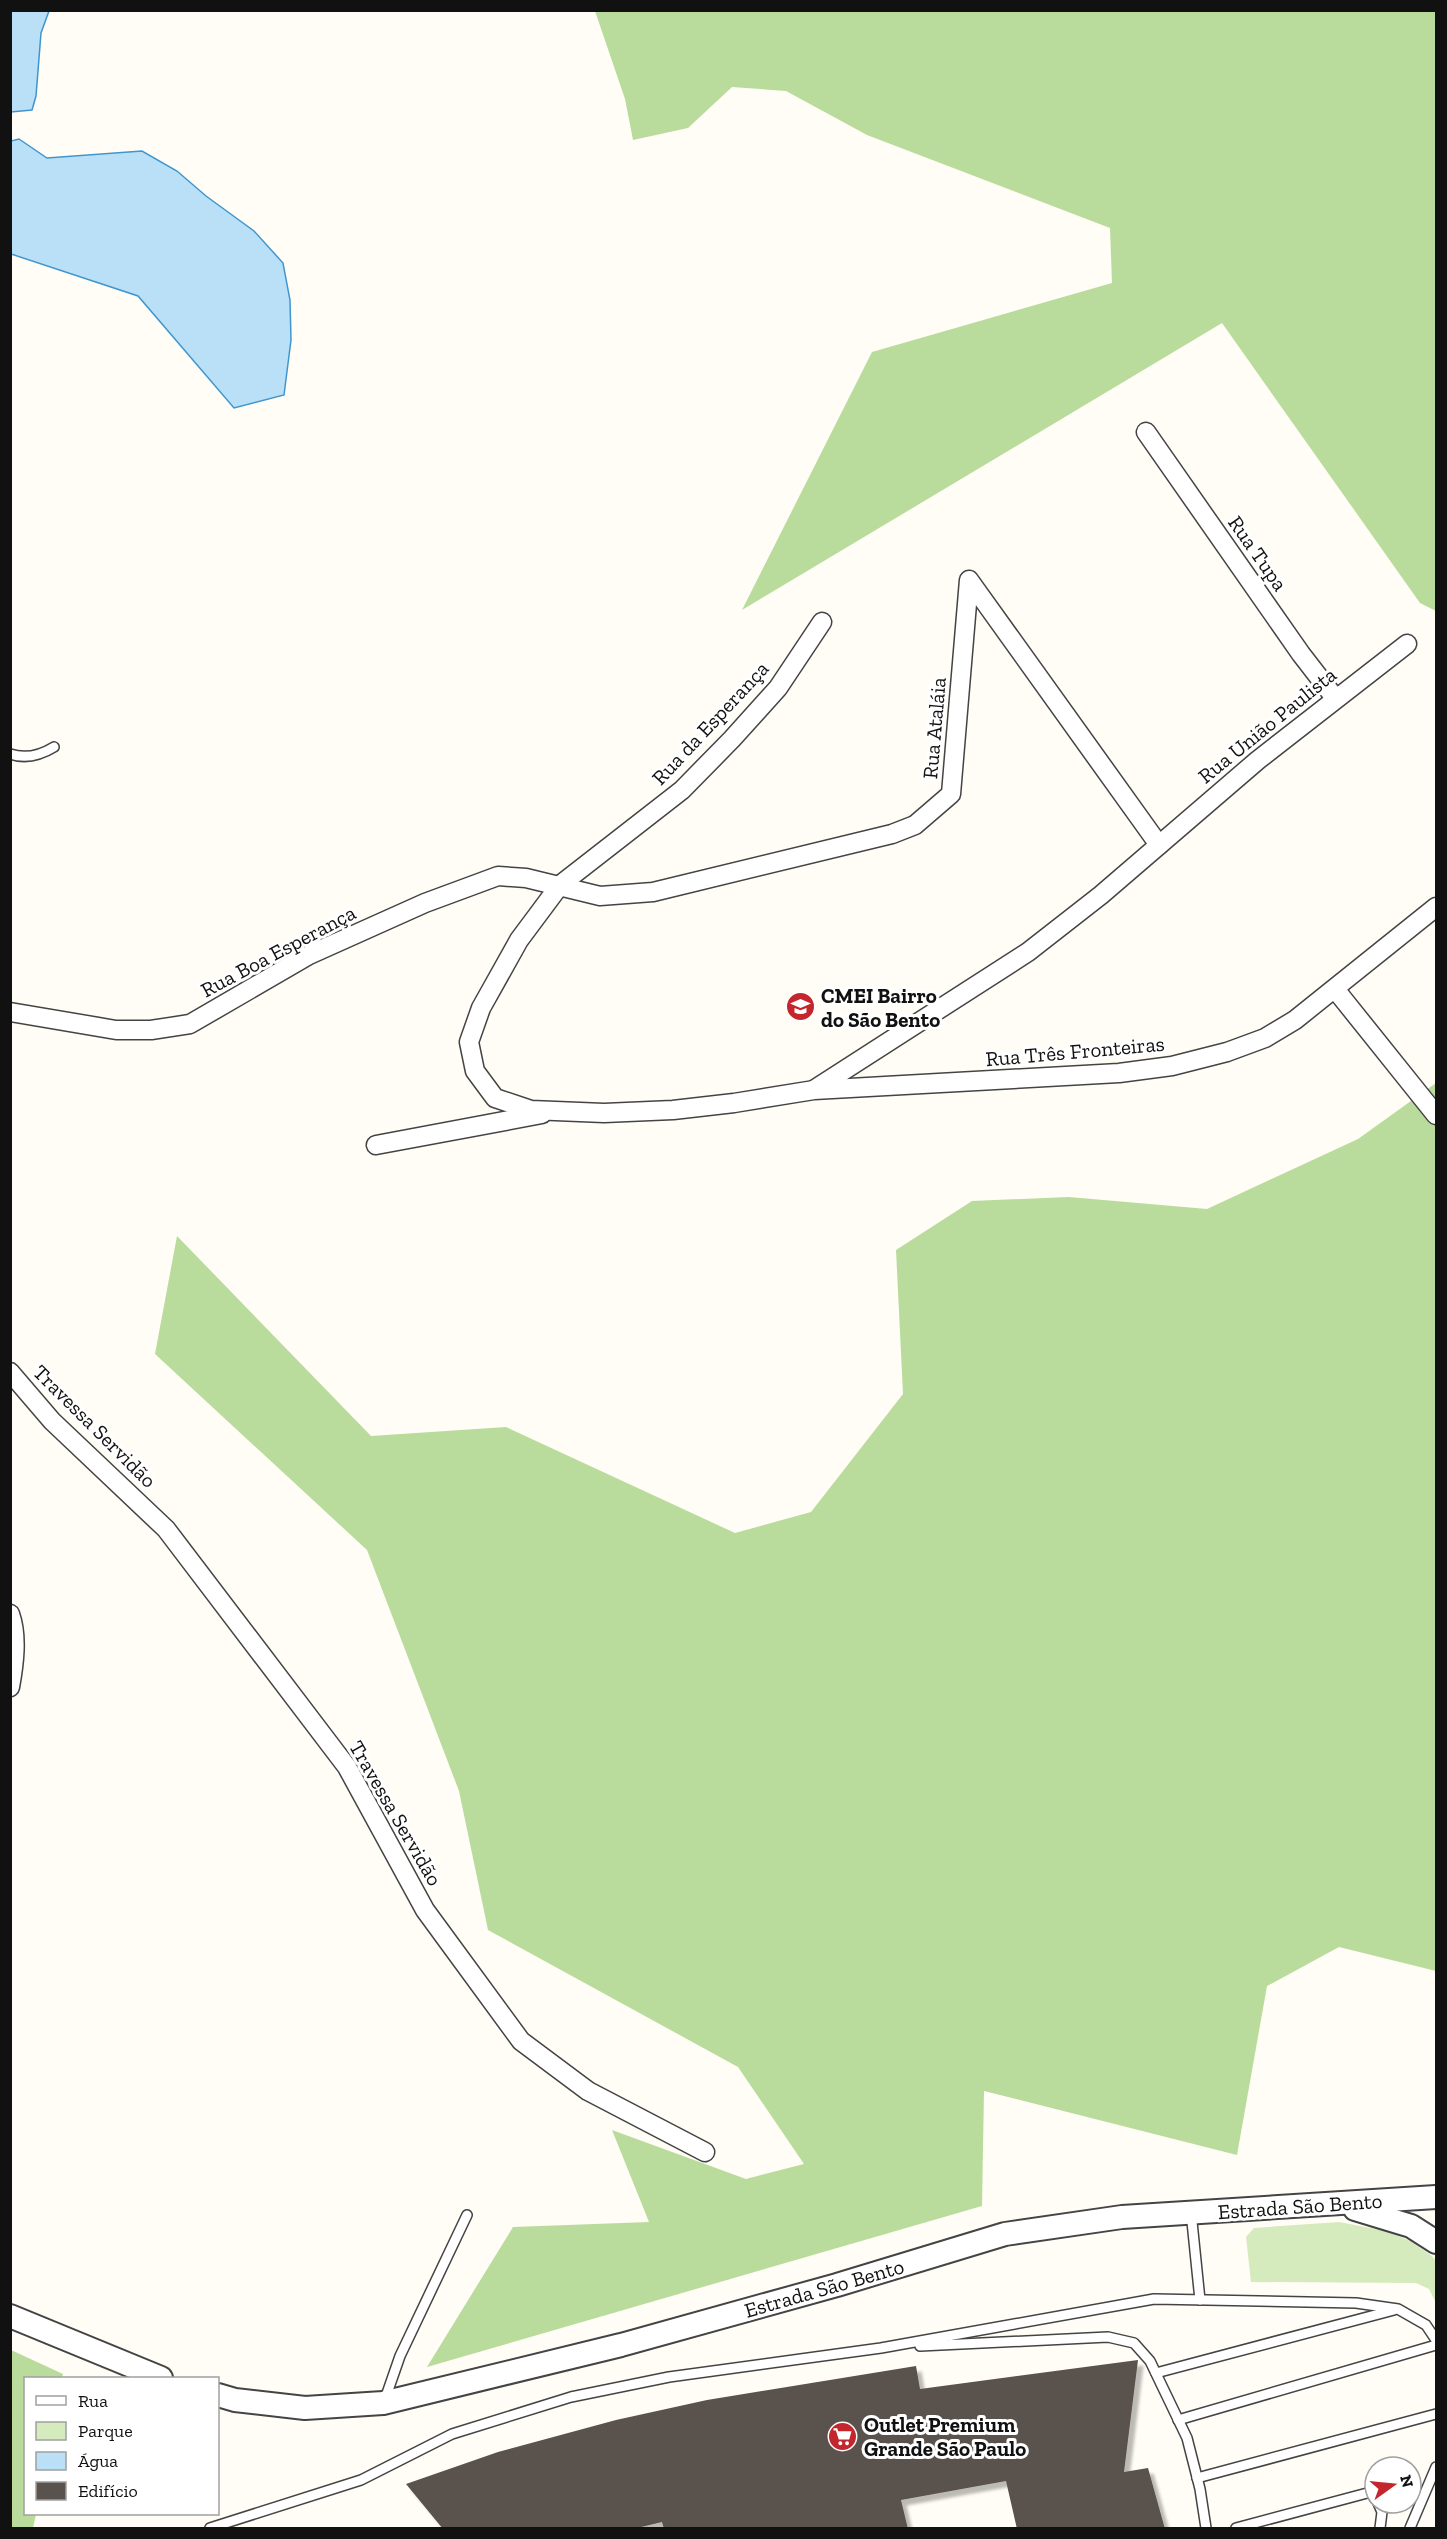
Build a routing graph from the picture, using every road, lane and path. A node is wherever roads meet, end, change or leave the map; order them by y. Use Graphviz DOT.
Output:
graph roads {
  1 [pos="1146,432"];
  2 [pos="822,622"];
  3 [pos="1407,644"];
  4 [pos="1335,698"];
  5 [pos="54,747"];
  6 [pos="10,754"];
  7 [pos="1159,845"];
  8 [pos="560,885"];
  9 [pos="1437,907"];
  10 [pos="1335,989"];
  11 [pos="10,1012"];
  12 [pos="814,1090"];
  13 [pos="560,1111"];
  14 [pos="1437,1115"];
  15 [pos="376,1145"];
  16 [pos="10,1372"];
  17 [pos="10,1614"];
  18 [pos="10,1687"];
  19 [pos="705,2152"];
  20 [pos="1437,2197"];
  21 [pos="1340,2204"];
  22 [pos="1191,2212"];
  23 [pos="467,2215"];
  24 [pos="1437,2242"];
  25 [pos="1200,2300"];
  26 [pos="1398,2309"];
  27 [pos="10,2316"];
  28 [pos="1437,2343"];
  29 [pos="881,2348"];
  30 [pos="1156,2373"];
  31 [pos="156,2377"];
  32 [pos="219,2395"];
  33 [pos="383,2403"];
  34 [pos="1436,2413"];
  35 [pos="1178,2420"];
  36 [pos="1437,2467"];
  37 [pos="1197,2478"];
  38 [pos="1363,2494"];
  39 [pos="210,2529"];
  40 [pos="1206,2529"];
  41 [pos="1236,2529"];
  42 [pos="1410,2529"];
  1 -- 4 [label="street, Rua Tupa"];
  2 -- 8 [label="street, Rua da Esperança"];
  3 -- 4 [label="street, Rua União Paulista"];
  4 -- 7 [label="street, Rua União Paulista"];
  5 -- 6 [label="lane"];
  7 -- 8 [label="street, Rua Ataláia"];
  7 -- 12 [label="street, Rua Três Fronteiras"];
  8 -- 11 [label="street, Rua Boa Esperança"];
  8 -- 13 [label="street, Rua Três Fronteiras"];
  9 -- 10 [label="street, Rua Três Fronteiras"];
  10 -- 12 [label="street, Rua Três Fronteiras"];
  10 -- 14 [label="street"];
  12 -- 13 [label="street, Rua Três Fronteiras"];
  13 -- 15 [label="street"];
  16 -- 19 [label="street, Travessa Servidão"];
  17 -- 18 [label="street"];
  20 -- 21 [label="street, Estrada São Bento"];
  21 -- 22 [label="street, Estrada São Bento"];
  21 -- 24 [label="street"];
  22 -- 25 [label="lane"];
  22 -- 33 [label="street, Estrada São Bento"];
  23 -- 33 [label="lane"];
  25 -- 26 [label="lane"];
  25 -- 29 [label="lane"];
  26 -- 28 [label="lane"];
  26 -- 30 [label="lane"];
  27 -- 31 [label="street"];
  28 -- 35 [label="lane"];
  29 -- 30 [label="lane"];
  29 -- 39 [label="lane"];
  30 -- 35 [label="lane"];
  32 -- 33 [label="street, Estrada São Bento"];
  34 -- 37 [label="lane"];
  35 -- 37 [label="lane"];
  36 -- 42 [label="lane"];
  37 -- 40 [label="lane"];
  38 -- 41 [label="lane"];
}
